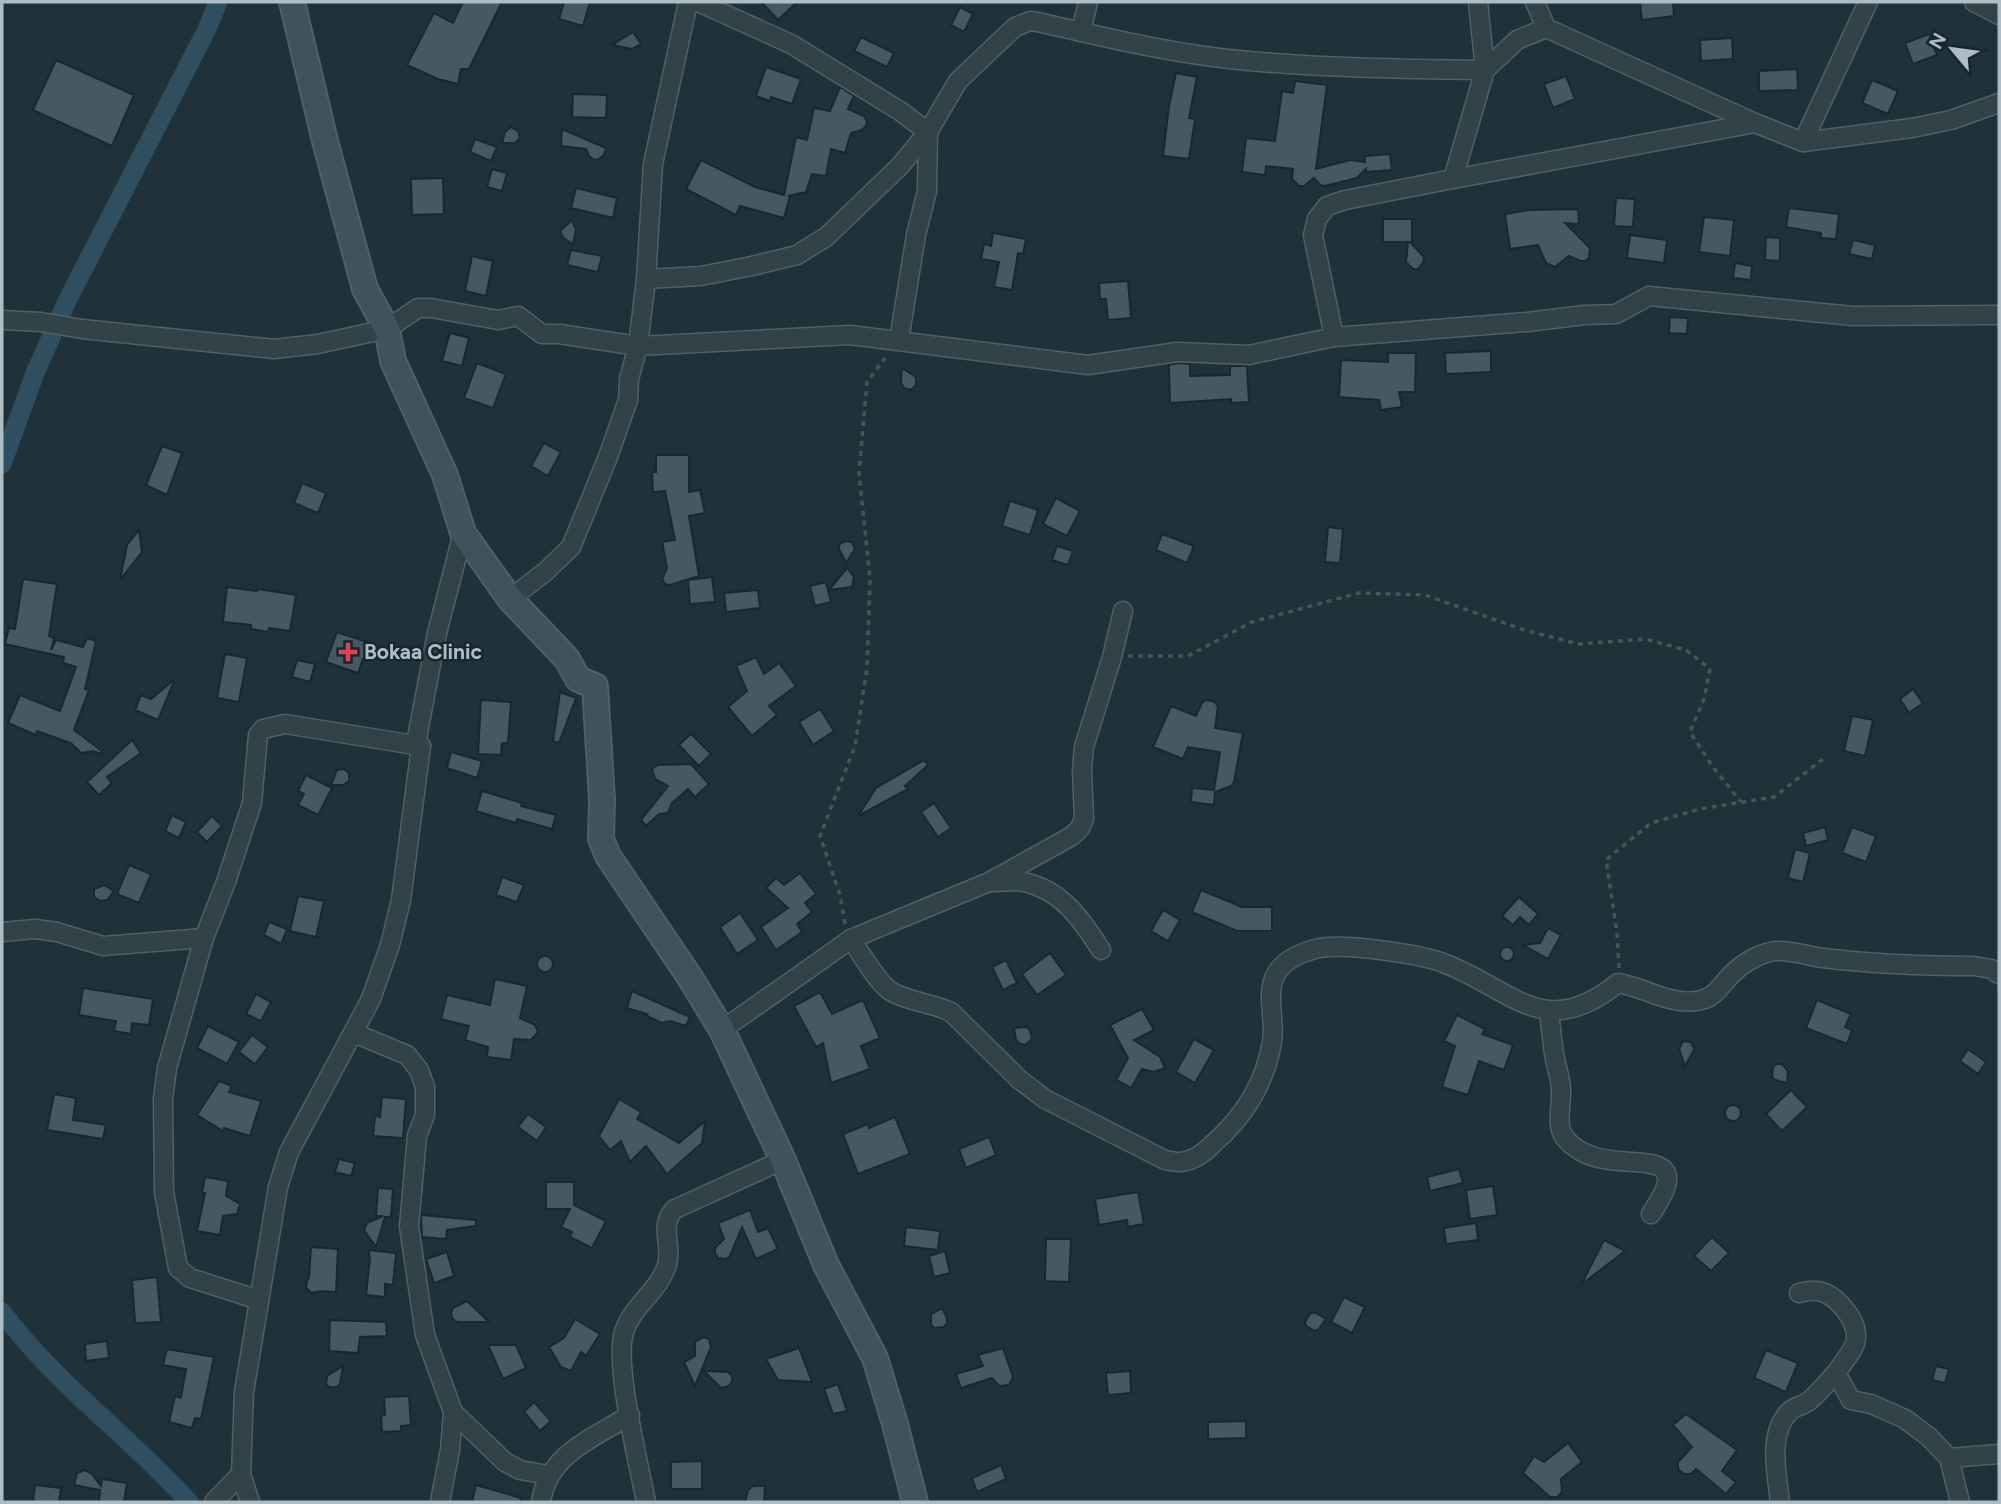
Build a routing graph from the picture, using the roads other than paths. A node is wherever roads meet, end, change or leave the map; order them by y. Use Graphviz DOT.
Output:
graph roads {
  1 [pos="292,2"];
  2 [pos="688,2"];
  3 [pos="698,2"];
  4 [pos="1088,2"];
  5 [pos="1478,2"];
  6 [pos="1535,2"];
  7 [pos="1868,2"];
  8 [pos="1973,2"];
  9 [pos="1999,15"];
  10 [pos="1546,28"];
  11 [pos="1081,32"];
  12 [pos="1485,70"];
  13 [pos="1999,103"];
  14 [pos="1755,123"];
  15 [pos="928,132"];
  16 [pos="1803,142"];
  17 [pos="1453,179"];
  18 [pos="646,279"];
  19 [pos="1999,315"];
  20 [pos="2,320"];
  21 [pos="387,329"];
  22 [pos="1334,337"];
  23 [pos="899,340"];
  24 [pos="638,346"];
  25 [pos="463,533"];
  26 [pos="510,599"];
  27 [pos="1124,611"];
  28 [pos="421,746"];
  29 [pos="989,882"];
  30 [pos="2,932"];
  31 [pos="204,938"];
  32 [pos="851,939"];
  33 [pos="1101,950"];
  34 [pos="1999,974"];
  35 [pos="1549,1011"];
  36 [pos="722,1030"];
  37 [pos="354,1033"];
  38 [pos="783,1160"];
  39 [pos="1651,1214"];
  40 [pos="1799,1293"];
  41 [pos="259,1300"];
  42 [pos="1836,1373"];
  43 [pos="453,1412"];
  44 [pos="630,1415"];
  45 [pos="1999,1454"];
  46 [pos="1949,1458"];
  47 [pos="241,1474"];
  48 [pos="548,1475"];
  49 [pos="216,1499"];
  50 [pos="250,1502"];
  51 [pos="440,1502"];
  52 [pos="541,1502"];
  53 [pos="646,1502"];
  54 [pos="915,1502"];
  55 [pos="1780,1502"];
  56 [pos="1960,1502"];
  1 -- 21 [label="street"];
  2 -- 18 [label="street"];
  3 -- 15 [label="street"];
  4 -- 11 [label="street"];
  5 -- 12 [label="street"];
  6 -- 10 [label="street"];
  7 -- 16 [label="street"];
  8 -- 9 [label="street"];
  10 -- 12 [label="street"];
  10 -- 14 [label="street"];
  11 -- 12 [label="street"];
  11 -- 15 [label="street"];
  12 -- 17 [label="street"];
  13 -- 16 [label="street"];
  14 -- 16 [label="street"];
  14 -- 17 [label="street"];
  15 -- 18 [label="street"];
  15 -- 23 [label="street"];
  17 -- 22 [label="street"];
  18 -- 24 [label="street"];
  19 -- 22 [label="street"];
  20 -- 21 [label="street"];
  21 -- 24 [label="street"];
  21 -- 25 [label="street"];
  22 -- 23 [label="street"];
  23 -- 24 [label="street"];
  24 -- 26 [label="street"];
  25 -- 26 [label="street"];
  25 -- 28 [label="street"];
  26 -- 36 [label="street"];
  27 -- 29 [label="street"];
  28 -- 31 [label="street"];
  28 -- 37 [label="street"];
  29 -- 32 [label="street"];
  29 -- 33 [label="street"];
  30 -- 31 [label="street"];
  31 -- 41 [label="street"];
  32 -- 35 [label="street"];
  32 -- 36 [label="street"];
  34 -- 35 [label="street"];
  35 -- 39 [label="street"];
  36 -- 38 [label="street"];
  37 -- 41 [label="street"];
  37 -- 43 [label="street"];
  38 -- 44 [label="street"];
  38 -- 54 [label="street"];
  40 -- 42 [label="street"];
  41 -- 47 [label="street"];
  42 -- 46 [label="street"];
  42 -- 55 [label="street"];
  43 -- 48 [label="street"];
  43 -- 51 [label="street"];
  44 -- 48 [label="street"];
  44 -- 53 [label="street"];
  45 -- 46 [label="street"];
  46 -- 56 [label="street"];
  47 -- 49 [label="street"];
  47 -- 50 [label="street"];
  48 -- 52 [label="street"];
}
